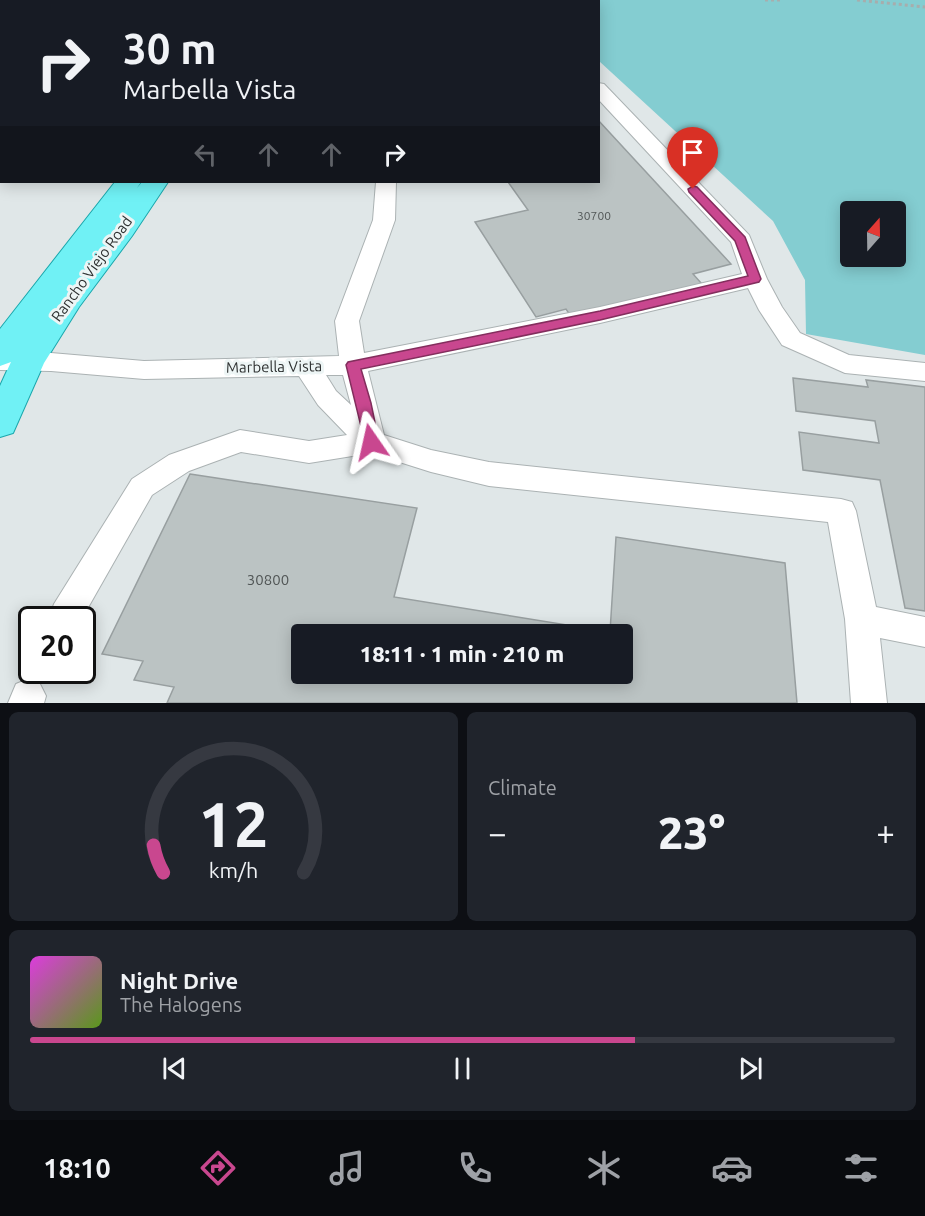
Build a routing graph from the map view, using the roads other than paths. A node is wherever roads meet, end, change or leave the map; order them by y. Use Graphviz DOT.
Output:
graph roads {
  1 [pos="600,90"];
  2 [pos="127,183"];
  3 [pos="154,183"];
  4 [pos="386,183"];
  5 [pos="755,279"];
  6 [pos="9,359"];
  7 [pos="353,365"];
  8 [pos="307,367"];
  9 [pos="925,372"];
  10 [pos="0,423"];
  11 [pos="371,442"];
  12 [pos="71,606"];
  13 [pos="862,619"];
  14 [pos="925,632"];
  15 [pos="869,703"];
  1 -- 5 [label="street"];
  2 -- 6 [label="main road, Rancho Viejo Road"];
  3 -- 6 [label="main road, Rancho Viejo Road"];
  4 -- 7 [label="street"];
  5 -- 7 [label="street, Marbella Vista"];
  5 -- 9 [label="street"];
  6 -- 8 [label="street, Marbella Vista"];
  6 -- 10 [label="main road, Rancho Viejo Road"];
  7 -- 8 [label="street, Marbella Vista"];
  7 -- 11 [label="street"];
  8 -- 11 [label="street"];
  11 -- 12 [label="street"];
  11 -- 13 [label="street"];
  13 -- 14 [label="street"];
  13 -- 15 [label="street"];
}
